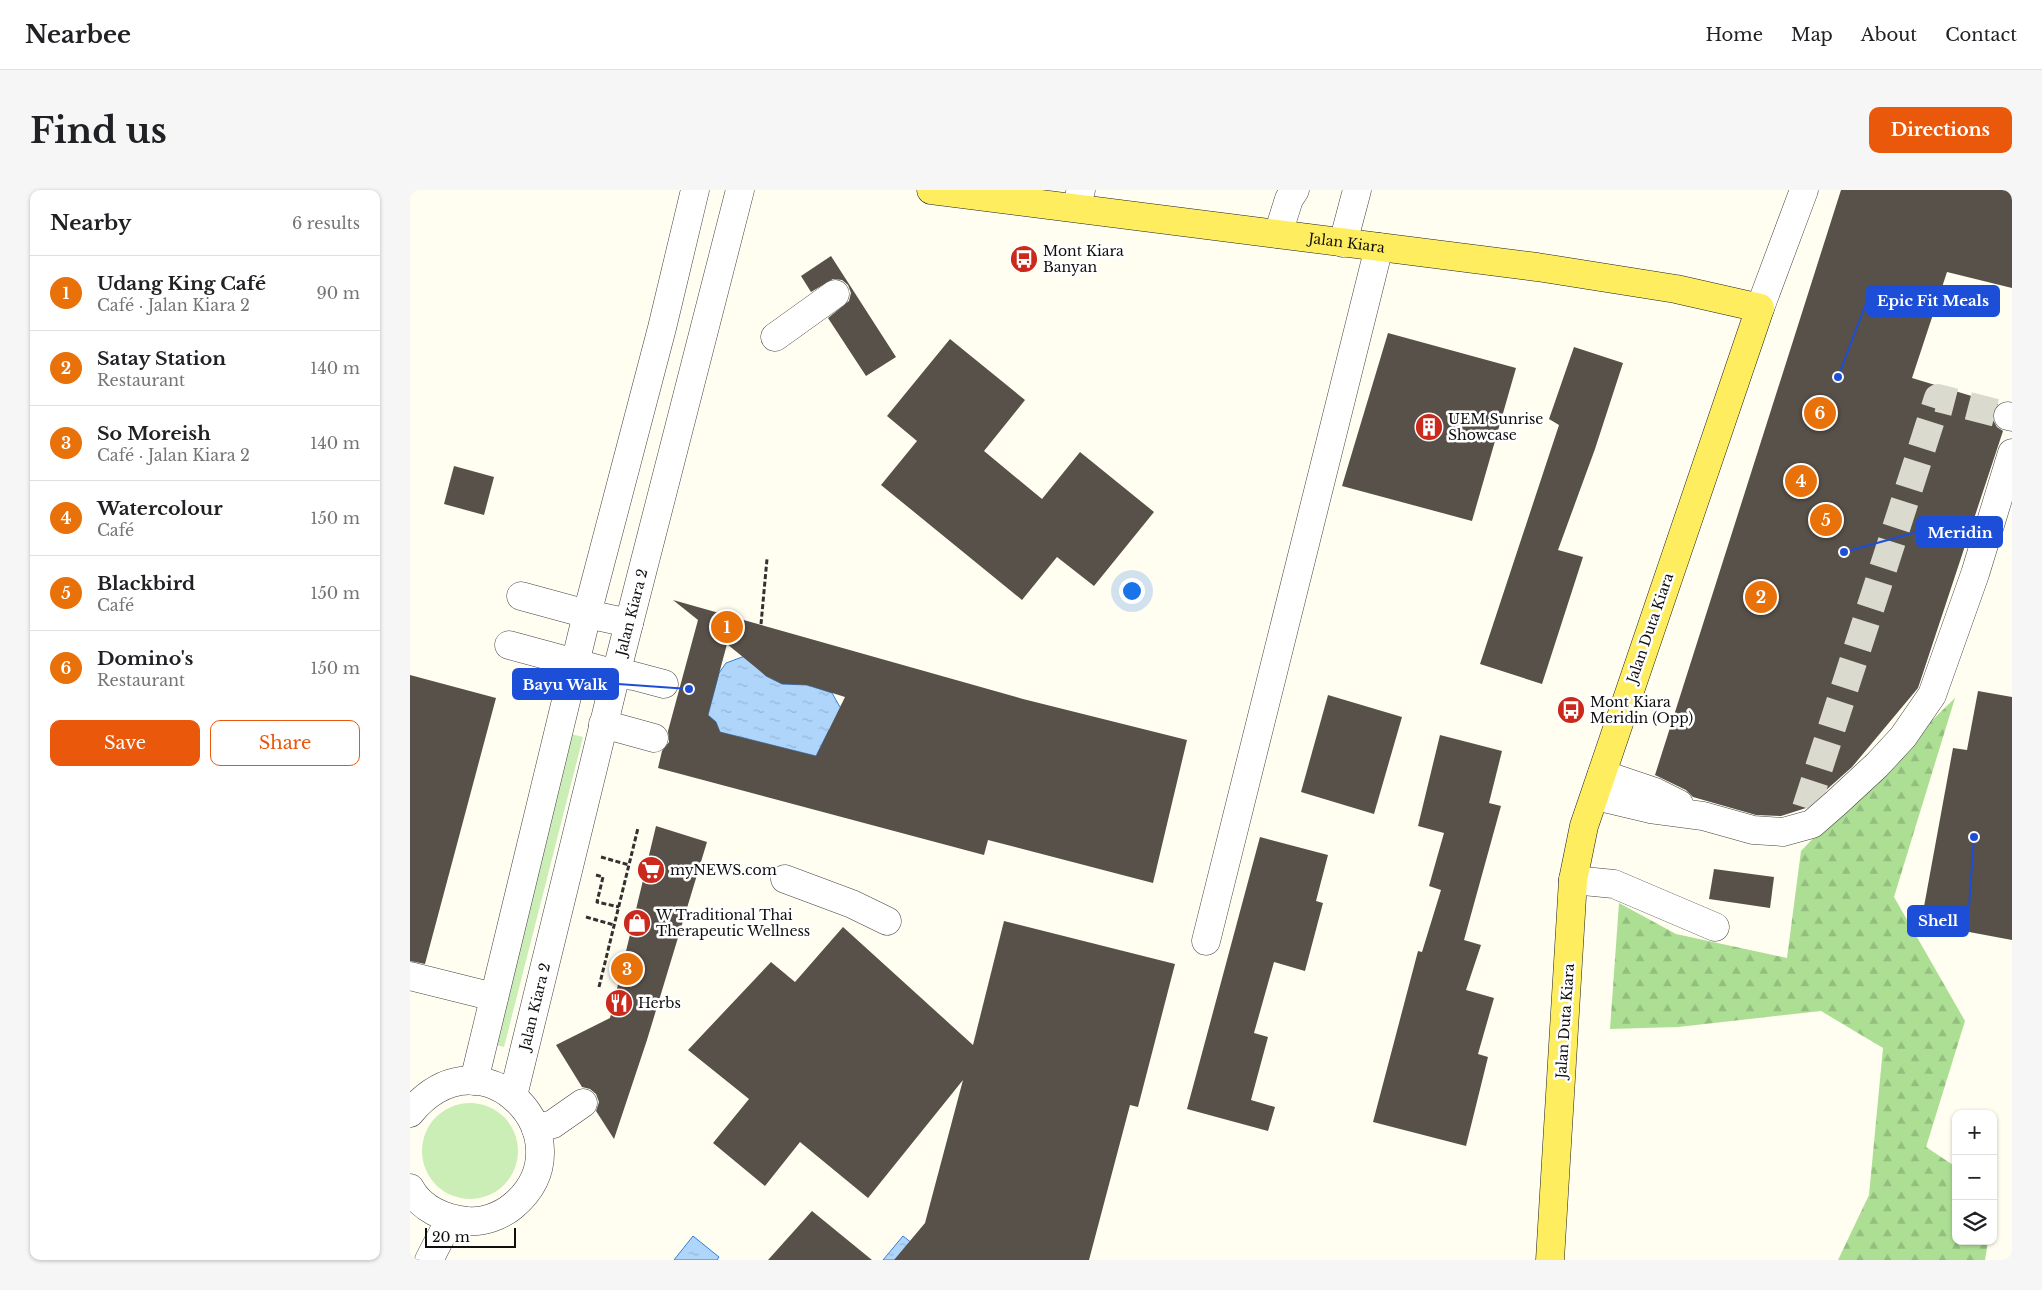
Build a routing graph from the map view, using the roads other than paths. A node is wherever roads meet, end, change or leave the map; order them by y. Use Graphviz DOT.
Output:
graph roads {
  1 [pos="695,190"];
  2 [pos="740,190"];
  3 [pos="931,190"];
  4 [pos="1295,190"];
  5 [pos="1356,190"];
  6 [pos="1804,190"];
  7 [pos="962,192"];
  8 [pos="1078,198"];
  9 [pos="1278,234"];
  10 [pos="1343,243"];
  11 [pos="1379,248"];
  12 [pos="835,294"];
  13 [pos="1760,308"];
  14 [pos="662,328"];
  15 [pos="776,337"];
  16 [pos="701,338"];
  17 [pos="2012,453"];
  18 [pos="521,596"];
  19 [pos="587,614"];
  20 [pos="629,622"];
  21 [pos="509,645"];
  22 [pos="575,664"];
  23 [pos="616,674"];
  24 [pos="664,684"];
  25 [pos="603,724"];
  26 [pos="654,738"];
  27 [pos="1598,785"];
  28 [pos="785,879"];
  29 [pos="1573,880"];
  30 [pos="886,921"];
  31 [pos="1715,927"];
  32 [pos="1206,941"];
  33 [pos="410,976"];
  34 [pos="494,997"];
  35 [pos="474,1081"];
  36 [pos="513,1096"];
  37 [pos="583,1103"];
  38 [pos="410,1113"];
  39 [pos="536,1129"];
  40 [pos="410,1188"];
  41 [pos="450,1219"];
  42 [pos="429,1260"];
  43 [pos="1550,1260"];
  1 -- 14 [label="street"];
  2 -- 16 [label="street, Jalan Kiara 2"];
  3 -- 7 [label="main road, Jalan Kiara"];
  4 -- 9 [label="street"];
  5 -- 10 [label="street"];
  6 -- 13 [label="street, Jalan Duta Kiara"];
  7 -- 8 [label="main road, Jalan Kiara"];
  8 -- 9 [label="main road, Jalan Kiara"];
  9 -- 10 [label="main road, Jalan Kiara"];
  10 -- 11 [label="main road, Jalan Kiara"];
  11 -- 13 [label="main road, Jalan Kiara"];
  11 -- 32 [label="street"];
  12 -- 15 [label="street"];
  13 -- 27 [label="main road, Jalan Duta Kiara"];
  14 -- 16 [label="street"];
  14 -- 19 [label="street"];
  16 -- 20 [label="street, Jalan Kiara 2"];
  17 -- 27 [label="street"];
  18 -- 19 [label="street"];
  19 -- 20 [label="street"];
  19 -- 22 [label="street"];
  20 -- 23 [label="street, Jalan Kiara 2"];
  21 -- 22 [label="street"];
  22 -- 23 [label="street"];
  22 -- 34 [label="street"];
  23 -- 24 [label="street"];
  23 -- 25 [label="street, Jalan Kiara 2"];
  25 -- 26 [label="street"];
  25 -- 36 [label="street, Jalan Kiara 2"];
  27 -- 29 [label="main road, Jalan Duta Kiara"];
  28 -- 30 [label="street"];
  29 -- 31 [label="street"];
  29 -- 43 [label="main road, Jalan Duta Kiara"];
  33 -- 34 [label="street"];
  34 -- 35 [label="street"];
  35 -- 36 [label="street"];
  35 -- 38 [label="street"];
  36 -- 39 [label="street"];
  37 -- 39 [label="street"];
  39 -- 41 [label="street"];
  40 -- 41 [label="street"];
  41 -- 42 [label="street"];
}
